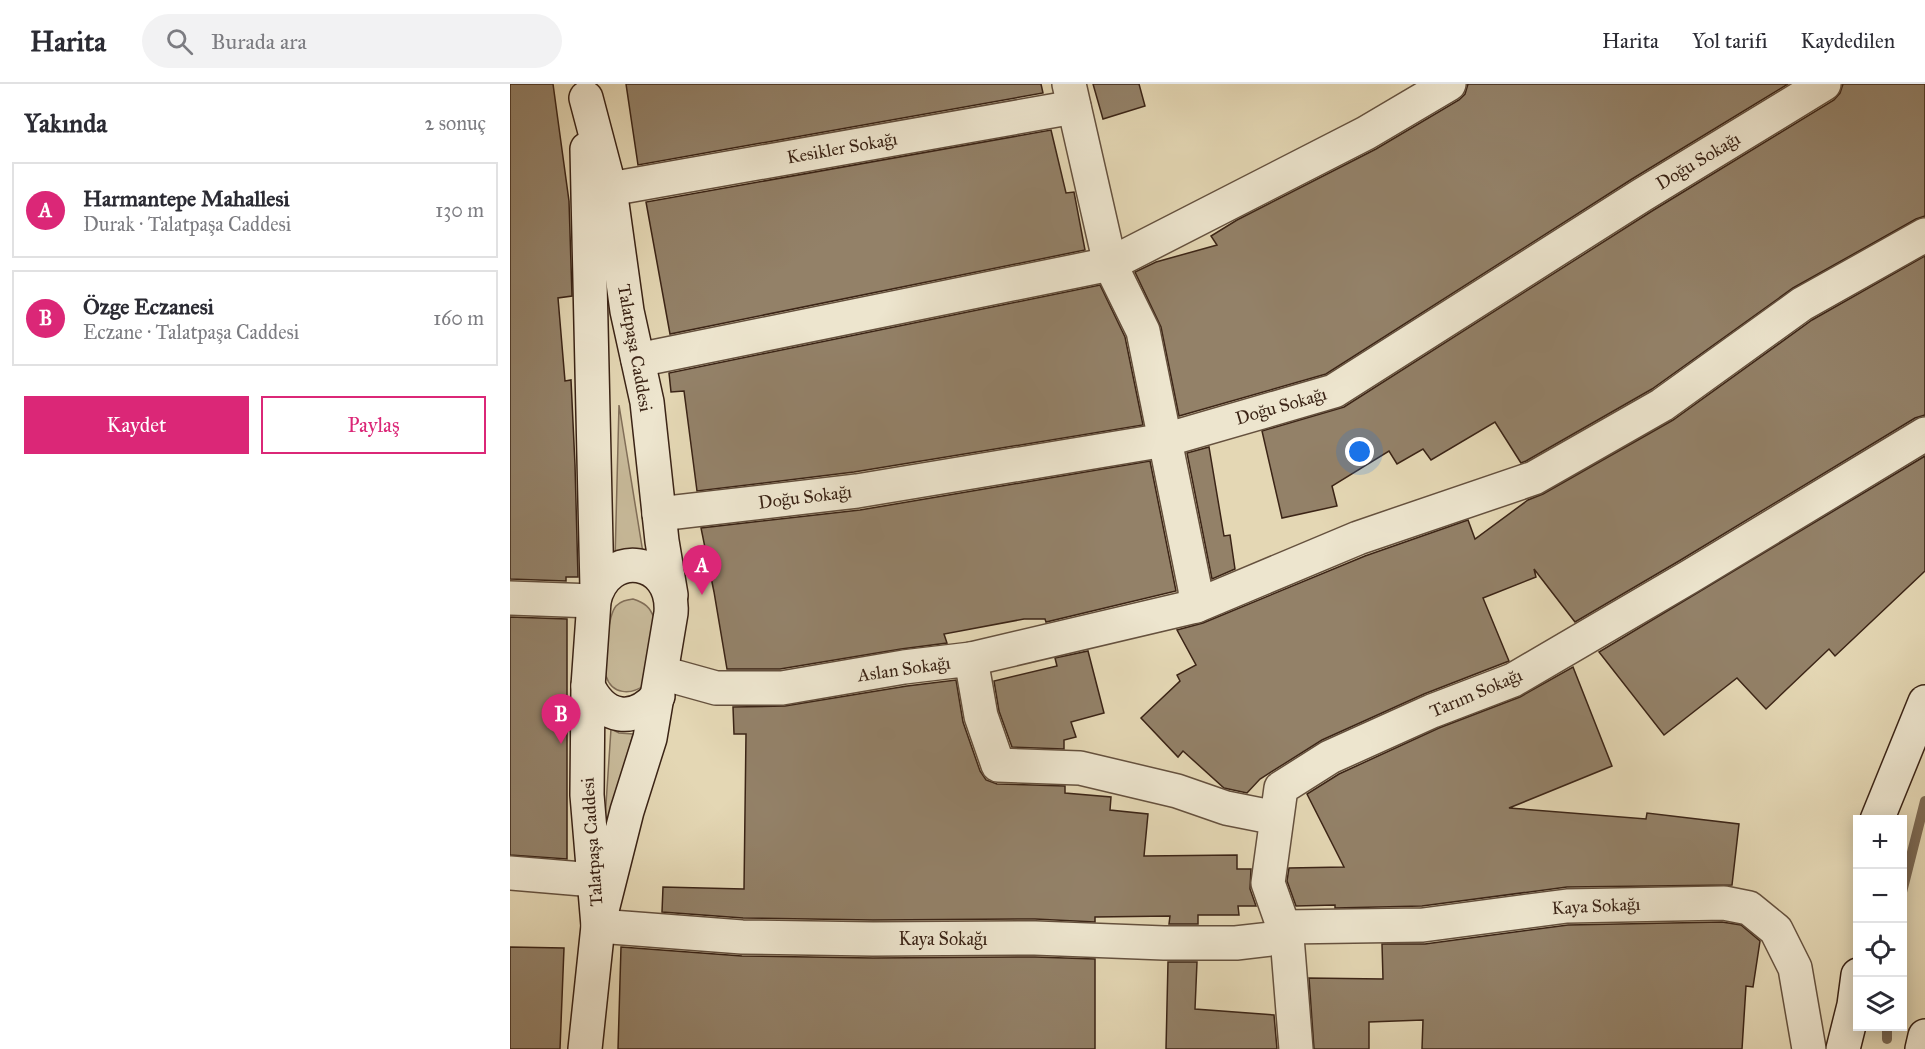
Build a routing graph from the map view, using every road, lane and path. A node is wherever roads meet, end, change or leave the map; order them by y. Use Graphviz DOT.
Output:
graph roads {
  1 [pos="1449,84"];
  2 [pos="1824,84"];
  3 [pos="585,91"];
  4 [pos="1071,95"];
  5 [pos="610,189"];
  6 [pos="1925,235"];
  7 [pos="1110,264"];
  8 [pos="638,360"];
  9 [pos="1925,434"];
  10 [pos="1165,440"];
  11 [pos="659,514"];
  12 [pos="596,595"];
  13 [pos="510,598"];
  14 [pos="672,600"];
  15 [pos="1196,606"];
  16 [pos="971,659"];
  17 [pos="660,685"];
  18 [pos="588,686"];
  19 [pos="1925,702"];
  20 [pos="1879,815"];
  21 [pos="1276,818"];
  22 [pos="510,873"];
  23 [pos="594,880"];
  24 [pos="598,926"];
  25 [pos="1286,932"];
  26 [pos="1857,977"];
  27 [pos="1925,1036"];
  28 [pos="585,1049"];
  29 [pos="1296,1049"];
  30 [pos="1809,1049"];
  31 [pos="1843,1049"];
  32 [pos="1922,1049"];
  1 -- 7 [label="street"];
  2 -- 10 [label="street, Doğu Sokağı"];
  3 -- 5 [label="street, Talatpaşa Caddesi"];
  3 -- 12 [label="street, Talatpaşa Caddesi"];
  4 -- 5 [label="street, Kesikler Sokağı"];
  4 -- 7 [label="street"];
  5 -- 8 [label="street, Talatpaşa Caddesi"];
  6 -- 15 [label="street"];
  7 -- 8 [label="street"];
  7 -- 10 [label="street"];
  8 -- 11 [label="street, Talatpaşa Caddesi"];
  9 -- 21 [label="street, Tarım Sokağı"];
  10 -- 11 [label="street, Doğu Sokağı"];
  10 -- 15 [label="street"];
  11 -- 14 [label="street, Talatpaşa Caddesi"];
  12 -- 13 [label="street"];
  12 -- 14 [label="street"];
  12 -- 18 [label="street, Talatpaşa Caddesi"];
  14 -- 17 [label="street, Talatpaşa Caddesi"];
  15 -- 16 [label="street"];
  16 -- 17 [label="street, Aslan Sokağı"];
  16 -- 21 [label="street, Aslan Sokağı"];
  17 -- 18 [label="street"];
  17 -- 24 [label="street, Talatpaşa Caddesi"];
  18 -- 23 [label="street, Talatpaşa Caddesi"];
  19 -- 20 [label="street"];
  21 -- 25 [label="street, Tarım Sokağı"];
  22 -- 23 [label="street"];
  23 -- 24 [label="street, Talatpaşa Caddesi"];
  24 -- 25 [label="street, Kaya Sokağı"];
  24 -- 28 [label="street, Talatpaşa Caddesi"];
  25 -- 29 [label="street, Tarım Sokağı"];
  25 -- 30 [label="street, Kaya Sokağı"];
  26 -- 31 [label="street"];
  27 -- 32 [label="street"];
}
